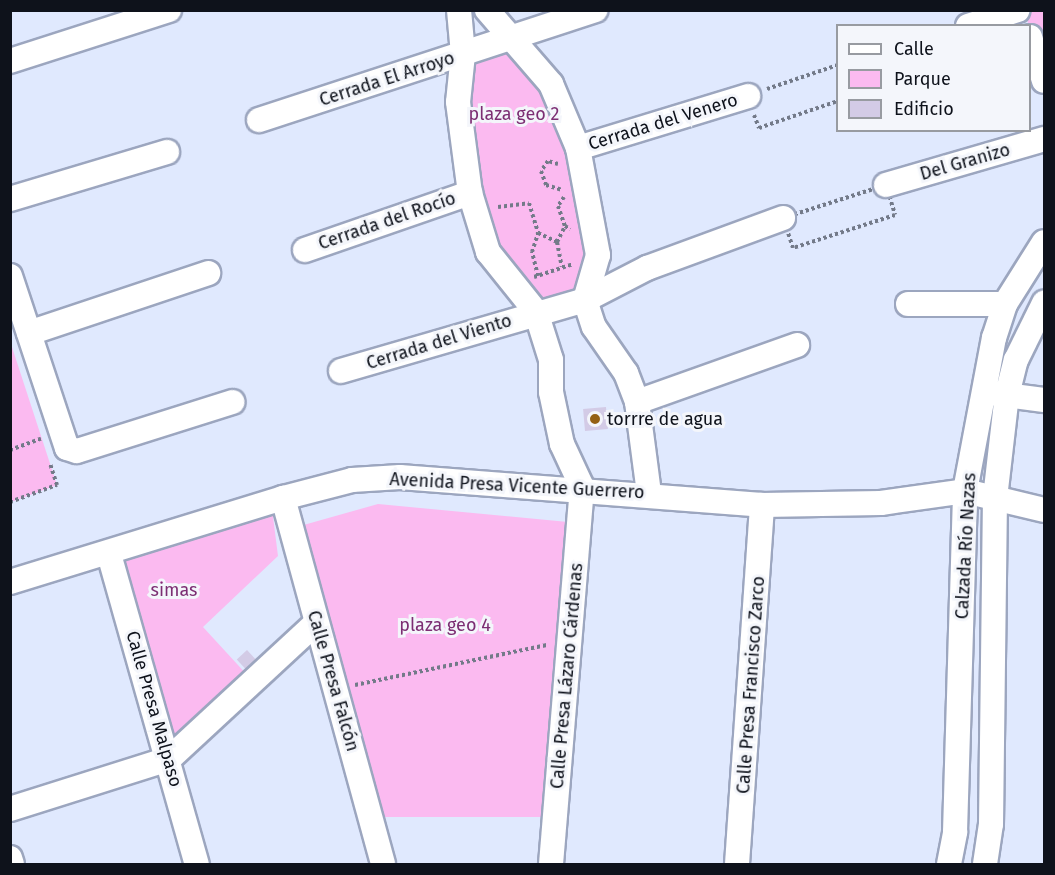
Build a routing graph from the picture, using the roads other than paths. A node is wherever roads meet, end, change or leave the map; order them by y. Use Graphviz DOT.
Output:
graph roads {
  1 [pos="170,10"];
  2 [pos="459,10"];
  3 [pos="487,10"];
  4 [pos="596,10"];
  5 [pos="1019,10"];
  6 [pos="974,24"];
  7 [pos="515,37"];
  8 [pos="1031,44"];
  9 [pos="463,54"];
  10 [pos="10,61"];
  11 [pos="1044,81"];
  12 [pos="748,96"];
  13 [pos="258,120"];
  14 [pos="1044,139"];
  15 [pos="578,148"];
  16 [pos="167,152"];
  17 [pos="886,185"];
  18 [pos="10,199"];
  19 [pos="473,203"];
  20 [pos="783,218"];
  21 [pos="1044,242"];
  22 [pos="305,250"];
  23 [pos="208,273"];
  24 [pos="10,276"];
  25 [pos="585,300"];
  26 [pos="1044,303"];
  27 [pos="908,304"];
  28 [pos="1005,304"];
  29 [pos="536,312"];
  30 [pos="29,333"];
  31 [pos="797,345"];
  32 [pos="341,371"];
  33 [pos="982,392"];
  34 [pos="1006,395"];
  35 [pos="1044,400"];
  36 [pos="232,402"];
  37 [pos="637,402"];
  38 [pos="582,487"];
  39 [pos="965,491"];
  40 [pos="649,493"];
  41 [pos="283,498"];
  42 [pos="995,498"];
  43 [pos="762,505"];
  44 [pos="1044,510"];
  45 [pos="109,554"];
  46 [pos="10,582"];
  47 [pos="316,623"];
  48 [pos="169,759"];
  49 [pos="10,809"];
  50 [pos="10,858"];
  51 [pos="12,864"];
  52 [pos="197,864"];
  53 [pos="383,864"];
  54 [pos="551,864"];
  55 [pos="737,864"];
  56 [pos="949,864"];
  57 [pos="985,864"];
  1 -- 10 [label="street"];
  2 -- 9 [label="street"];
  3 -- 7 [label="street"];
  4 -- 7 [label="street, Cerrada El Arroyo"];
  5 -- 6 [label="street"];
  7 -- 9 [label="street, Cerrada El Arroyo"];
  7 -- 15 [label="street"];
  8 -- 11 [label="street"];
  9 -- 13 [label="street, Cerrada El Arroyo"];
  9 -- 19 [label="street"];
  12 -- 15 [label="street, Cerrada del Venero"];
  14 -- 17 [label="street, Del Granizo"];
  15 -- 25 [label="street"];
  16 -- 18 [label="street"];
  19 -- 22 [label="street, Cerrada del Rocío"];
  19 -- 29 [label="street"];
  20 -- 25 [label="street, Cerrada del Viento"];
  21 -- 28 [label="street, Calzada Río Nazas"];
  23 -- 30 [label="street"];
  24 -- 30 [label="street"];
  25 -- 29 [label="street, Cerrada del Viento"];
  25 -- 37 [label="street"];
  26 -- 34 [label="street, Calzada Río Nazas"];
  27 -- 28 [label="street"];
  28 -- 33 [label="street, Calzada Río Nazas"];
  29 -- 32 [label="street, Cerrada del Viento"];
  29 -- 38 [label="street"];
  30 -- 36 [label="street"];
  31 -- 37 [label="street"];
  33 -- 34 [label="street"];
  33 -- 39 [label="street, Calzada Río Nazas"];
  34 -- 35 [label="street"];
  34 -- 42 [label="street, Calzada Río Nazas"];
  37 -- 40 [label="street"];
  38 -- 40 [label="street, Avenida Presa Vicente Guerrero"];
  38 -- 41 [label="street, Avenida Presa Vicente Guerrero"];
  38 -- 54 [label="street, Calle Presa Lázaro Cárdenas"];
  39 -- 42 [label="street"];
  39 -- 43 [label="street, Avenida Presa Vicente Guerrero"];
  39 -- 56 [label="street, Calzada Río Nazas"];
  40 -- 43 [label="street, Avenida Presa Vicente Guerrero"];
  41 -- 45 [label="street, Avenida Presa Vicente Guerrero"];
  41 -- 47 [label="street, Calle Presa Falcón"];
  42 -- 44 [label="street"];
  42 -- 57 [label="street, Calzada Río Nazas"];
  43 -- 55 [label="street, Calle Presa Francisco Zarco"];
  45 -- 46 [label="street, Avenida Presa Vicente Guerrero"];
  45 -- 48 [label="street, Calle Presa Malpaso"];
  47 -- 48 [label="street"];
  47 -- 53 [label="street, Calle Presa Falcón"];
  48 -- 49 [label="street"];
  48 -- 52 [label="street, Calle Presa Malpaso"];
  50 -- 51 [label="street"];
}
